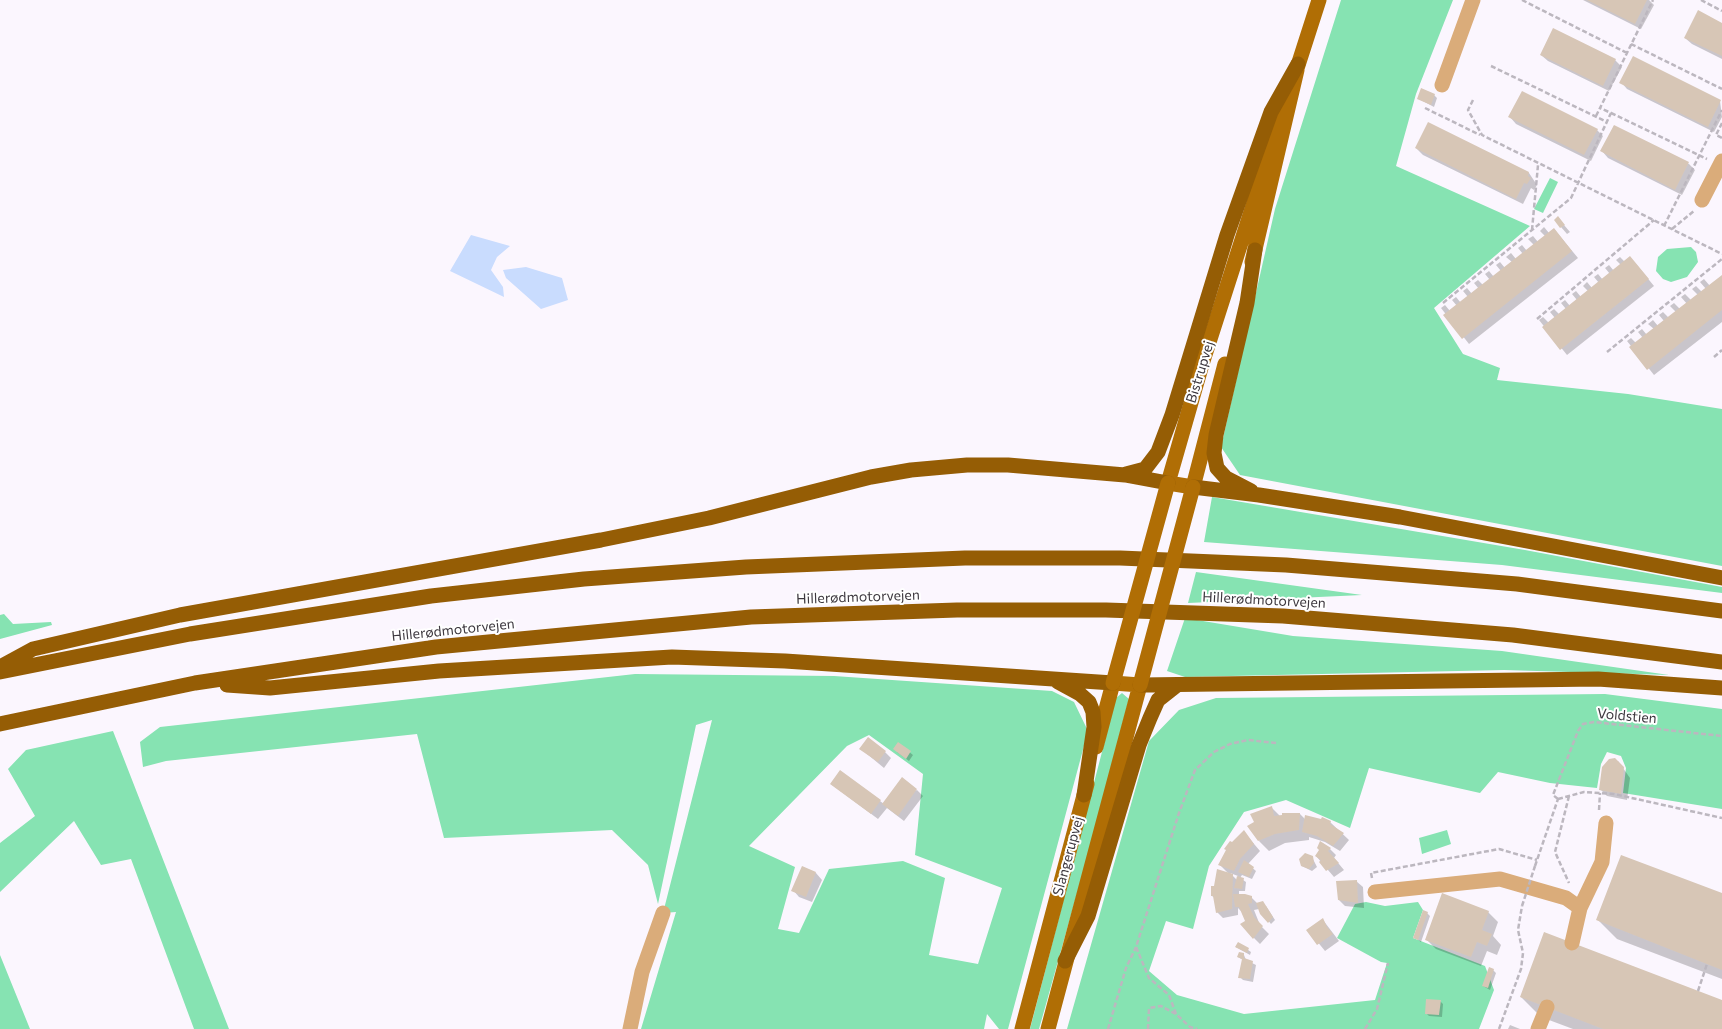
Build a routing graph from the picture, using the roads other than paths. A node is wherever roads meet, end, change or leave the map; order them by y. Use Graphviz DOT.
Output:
graph roads {
  1 [pos="1319,0"];
  2 [pos="1472,0"];
  3 [pos="1298,64"];
  4 [pos="1442,85"];
  5 [pos="1721,163"];
  6 [pos="1700,204"];
  7 [pos="1255,250"];
  8 [pos="1125,475"];
  9 [pos="1168,483"];
  10 [pos="1193,488"];
  11 [pos="1259,494"];
  12 [pos="1722,578"];
  13 [pos="1722,611"];
  14 [pos="1722,662"];
  15 [pos="0,667"];
  16 [pos="0,672"];
  17 [pos="1052,679"];
  18 [pos="1113,683"];
  19 [pos="195,684"];
  20 [pos="1140,685"];
  21 [pos="1177,685"];
  22 [pos="1722,688"];
  23 [pos="0,724"];
  24 [pos="1084,795"];
  25 [pos="1602,819"];
  26 [pos="1375,892"];
  27 [pos="1580,908"];
  28 [pos="663,913"];
  29 [pos="1572,942"];
  30 [pos="1064,962"];
  31 [pos="1546,1007"];
  32 [pos="630,1029"];
  33 [pos="1022,1029"];
  34 [pos="1048,1029"];
  35 [pos="1538,1029"];
  1 -- 3 [label="main road, Bistrupvej"];
  2 -- 4 [label="street"];
  3 -- 7 [label="main road, Bistrupvej"];
  3 -- 8 [label="highway"];
  3 -- 9 [label="main road, Bistrupvej"];
  5 -- 6 [label="street"];
  7 -- 10 [label="main road, Bistrupvej"];
  7 -- 11 [label="highway"];
  8 -- 9 [label="highway"];
  8 -- 15 [label="highway"];
  9 -- 10 [label="main road"];
  9 -- 18 [label="main road, Bistrupvej, bridge"];
  10 -- 11 [label="highway"];
  10 -- 20 [label="main road, Bistrupvej, bridge"];
  11 -- 12 [label="highway"];
  13 -- 16 [label="highway"];
  14 -- 19 [label="highway, Hillerødmotorvejen"];
  17 -- 18 [label="highway"];
  17 -- 19 [label="highway"];
  17 -- 24 [label="highway"];
  18 -- 20 [label="main road"];
  18 -- 24 [label="main road, Slangerupvej"];
  19 -- 23 [label="highway, Hillerødmotorvejen"];
  20 -- 21 [label="highway"];
  20 -- 30 [label="main road, Slangerupvej"];
  21 -- 22 [label="highway"];
  21 -- 30 [label="highway"];
  24 -- 33 [label="main road, Slangerupvej"];
  25 -- 27 [label="street"];
  26 -- 27 [label="street"];
  27 -- 29 [label="street"];
  28 -- 32 [label="street"];
  30 -- 34 [label="main road, Slangerupvej"];
  31 -- 35 [label="street"];
}
